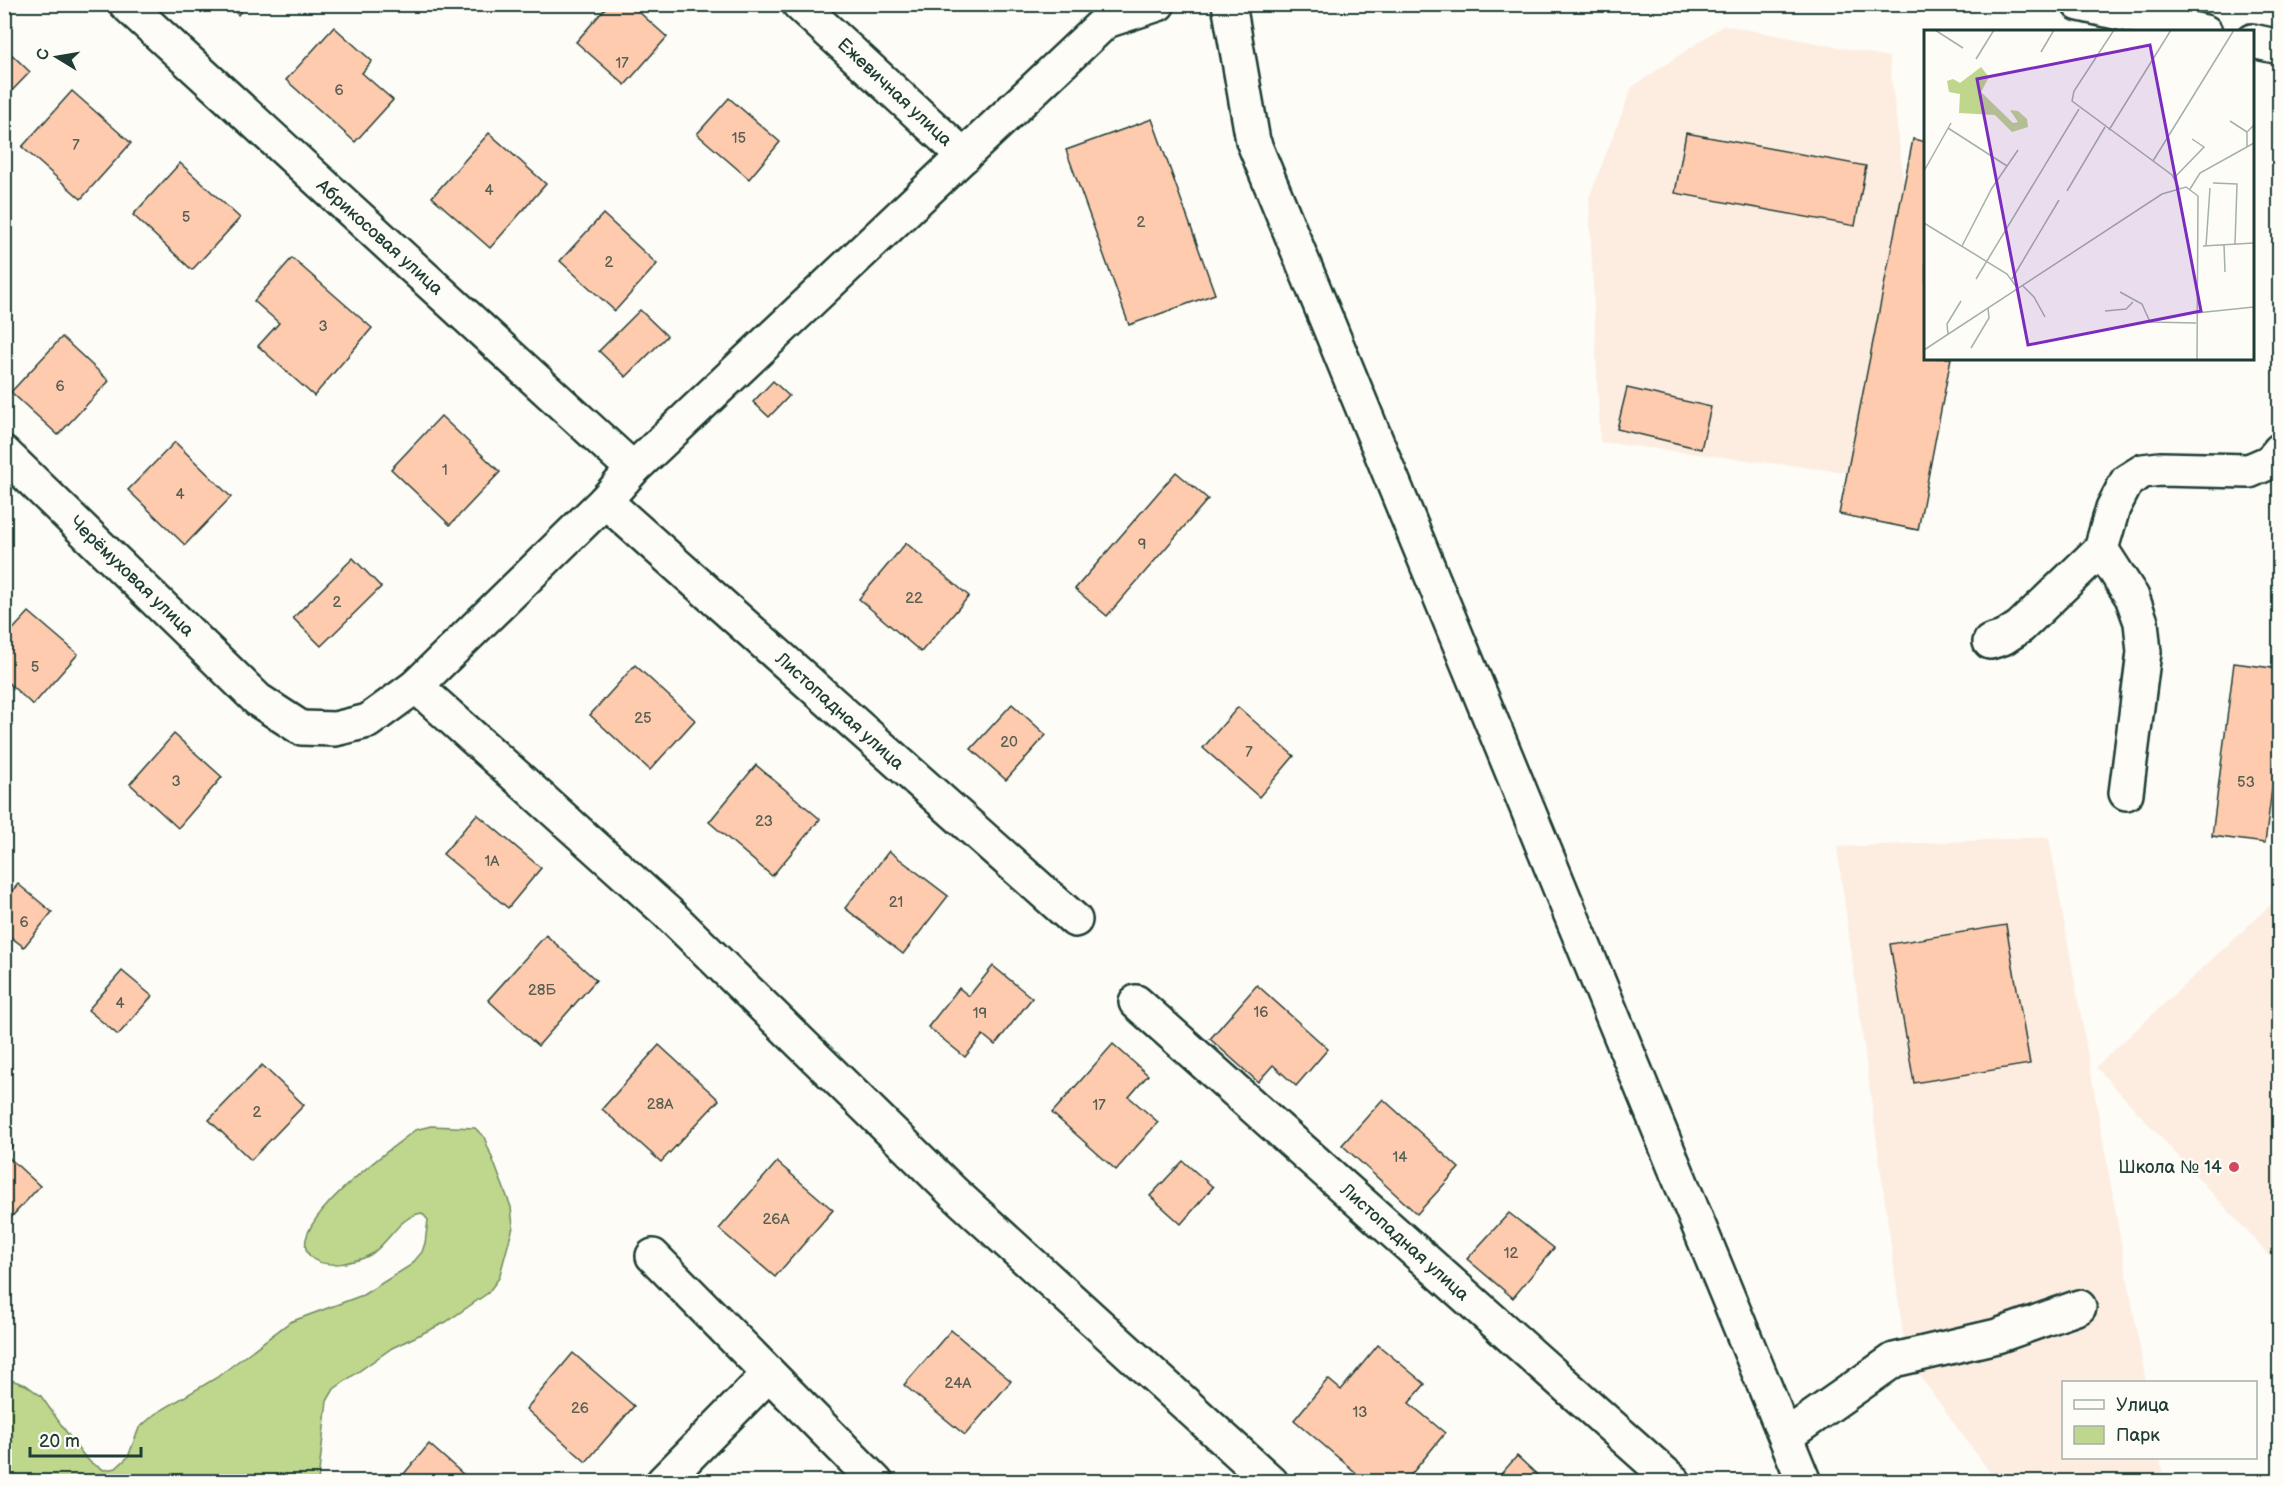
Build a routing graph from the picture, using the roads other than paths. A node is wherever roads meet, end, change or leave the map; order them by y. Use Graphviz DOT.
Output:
graph roads {
  1 [pos="126,4"];
  2 [pos="799,4"];
  3 [pos="1229,4"];
  4 [pos="2079,4"];
  5 [pos="1145,6"];
  6 [pos="2192,21"];
  7 [pos="2254,41"];
  8 [pos="2280,47"];
  9 [pos="964,156"];
  10 [pos="2280,450"];
  11 [pos="4,453"];
  12 [pos="633,469"];
  13 [pos="605,501"];
  14 [pos="2101,549"];
  15 [pos="1990,642"];
  16 [pos="416,686"];
  17 [pos="2126,793"];
  18 [pos="1075,920"];
  19 [pos="1136,1002"];
  20 [pos="653,1256"];
  21 [pos="2079,1307"];
  22 [pos="769,1374"];
  23 [pos="1786,1436"];
  24 [pos="663,1482"];
  25 [pos="876,1482"];
  26 [pos="1271,1482"];
  27 [pos="1674,1482"];
  28 [pos="1804,1482"];
  1 -- 12 [label="street, Абрикосовая улица"];
  2 -- 9 [label="street, Ежевичная улица"];
  3 -- 23 [label="street"];
  4 -- 6 [label="street"];
  5 -- 9 [label="street, Черёмуховая улица"];
  7 -- 8 [label="street"];
  9 -- 12 [label="street, Черёмуховая улица"];
  10 -- 14 [label="street"];
  11 -- 16 [label="street, Черёмуховая улица"];
  12 -- 13 [label="street, Черёмуховая улица"];
  13 -- 16 [label="street, Черёмуховая улица"];
  13 -- 18 [label="street, Листопадная улица"];
  14 -- 15 [label="street"];
  14 -- 17 [label="street"];
  16 -- 26 [label="street"];
  19 -- 27 [label="street, Листопадная улица"];
  20 -- 22 [label="street"];
  21 -- 23 [label="street"];
  22 -- 24 [label="street"];
  22 -- 25 [label="street"];
  23 -- 28 [label="street"];
}
